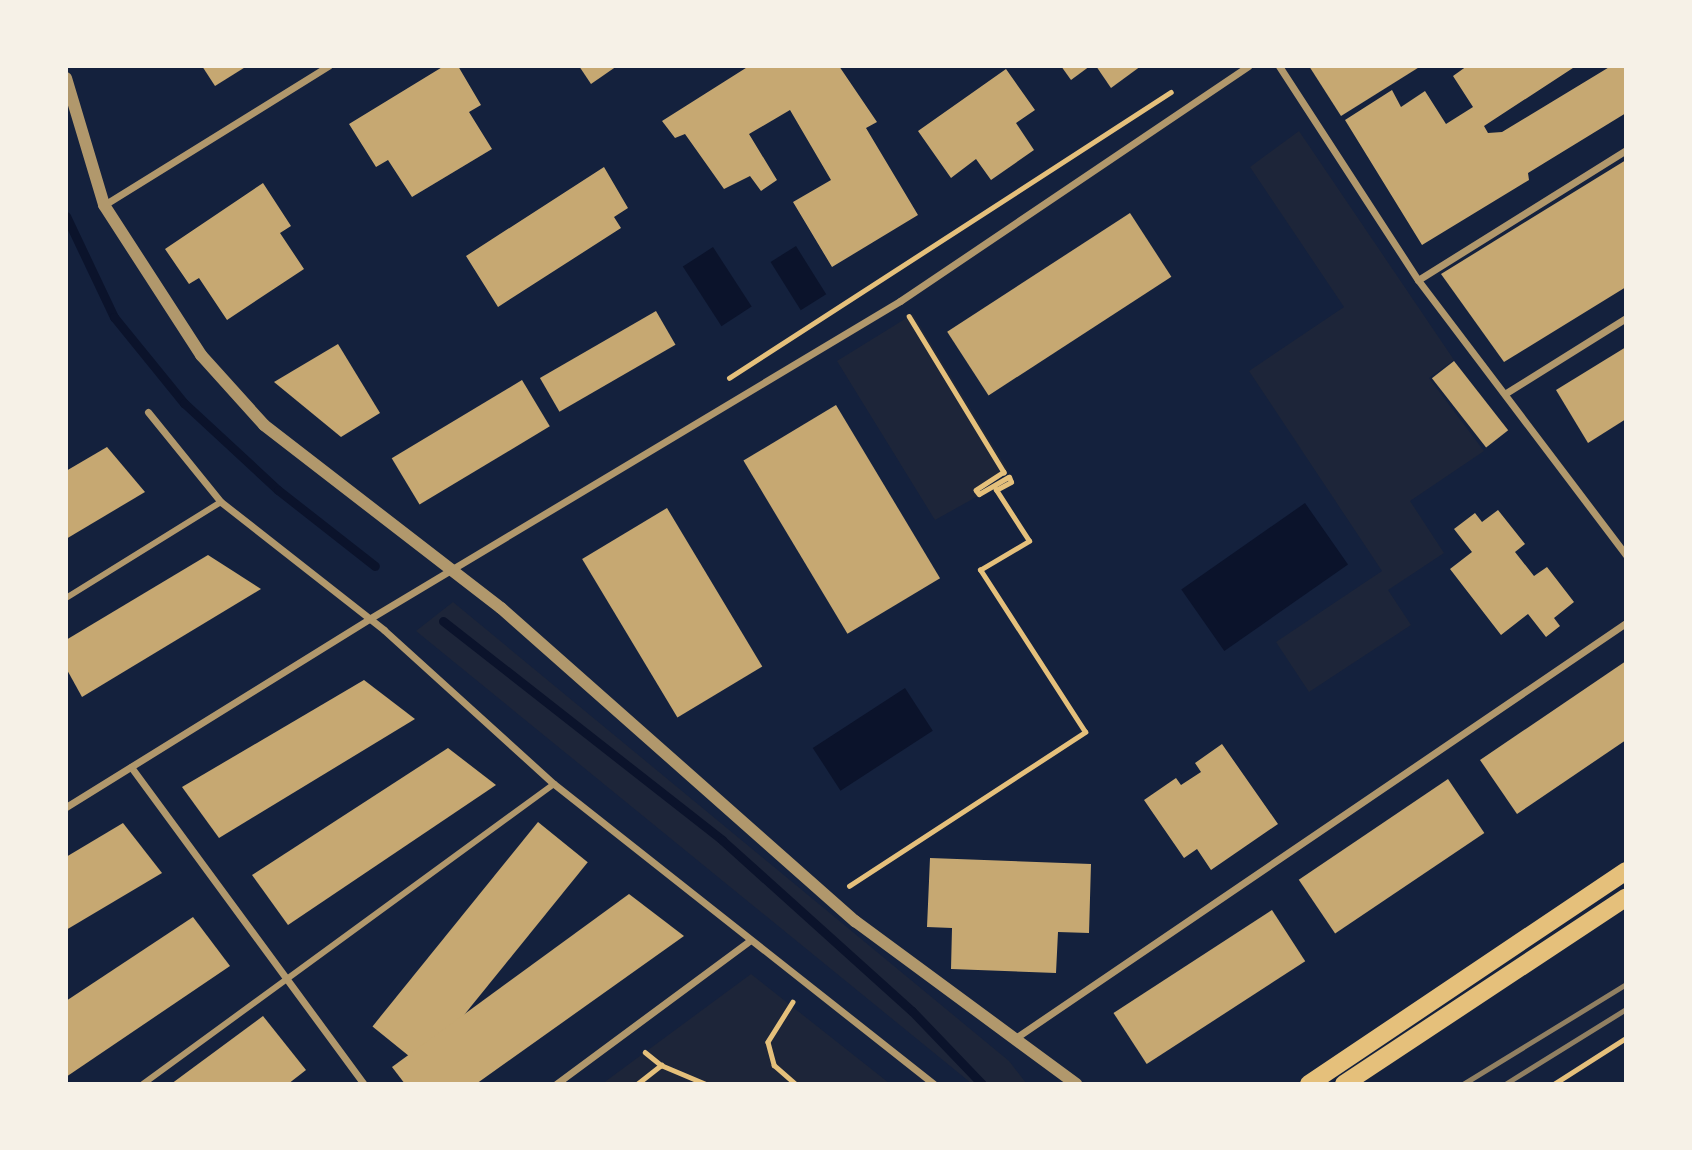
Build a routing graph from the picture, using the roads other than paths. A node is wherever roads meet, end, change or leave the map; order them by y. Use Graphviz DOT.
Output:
graph roads {
  1 [pos="328,66"];
  2 [pos="1248,66"];
  3 [pos="1279,66"];
  4 [pos="66,78"];
  5 [pos="1626,150"];
  6 [pos="104,205"];
  7 [pos="1418,280"];
  8 [pos="1626,318"];
  9 [pos="1506,393"];
  10 [pos="148,412"];
  11 [pos="221,502"];
  12 [pos="1626,555"];
  13 [pos="453,569"];
  14 [pos="66,598"];
  15 [pos="369,619"];
  16 [pos="1626,623"];
  17 [pos="131,766"];
  18 [pos="554,784"];
  19 [pos="66,807"];
  20 [pos="1626,870"];
  21 [pos="1626,897"];
  22 [pos="749,941"];
  23 [pos="288,976"];
  24 [pos="1014,1039"];
  25 [pos="143,1083"];
  26 [pos="364,1083"];
  27 [pos="556,1083"];
  28 [pos="934,1083"];
  29 [pos="1076,1083"];
  30 [pos="1309,1083"];
  31 [pos="1344,1083"];
  1 -- 6 [label="street"];
  2 -- 13 [label="street"];
  3 -- 7 [label="street"];
  4 -- 6 [label="street"];
  5 -- 7 [label="street"];
  6 -- 13 [label="street"];
  7 -- 9 [label="street"];
  8 -- 9 [label="street"];
  9 -- 12 [label="street"];
  10 -- 11 [label="street"];
  11 -- 14 [label="street"];
  11 -- 15 [label="street"];
  13 -- 15 [label="street"];
  13 -- 24 [label="street"];
  15 -- 17 [label="street"];
  15 -- 18 [label="street"];
  16 -- 24 [label="street"];
  17 -- 19 [label="street"];
  17 -- 23 [label="street"];
  18 -- 22 [label="street"];
  18 -- 23 [label="street"];
  20 -- 30 [label="main road"];
  21 -- 31 [label="main road"];
  22 -- 27 [label="street"];
  22 -- 28 [label="street"];
  23 -- 25 [label="street"];
  23 -- 26 [label="street"];
  24 -- 29 [label="street"];
}
